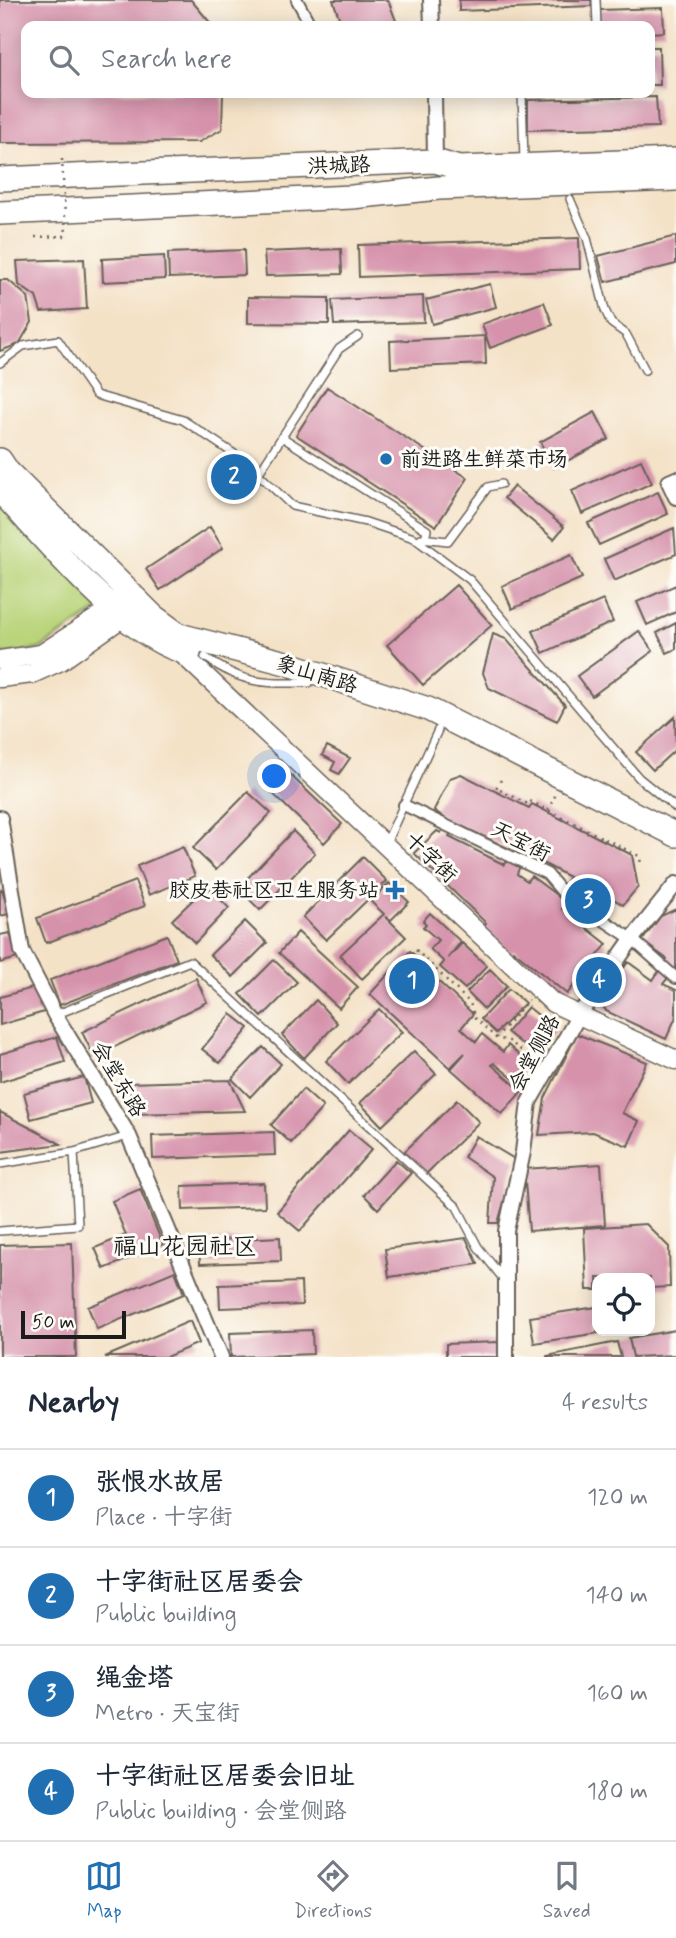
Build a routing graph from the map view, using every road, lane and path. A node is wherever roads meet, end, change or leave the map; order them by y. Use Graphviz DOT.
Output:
graph roads {
  1 [pos="297,0"];
  2 [pos="431,0"];
  3 [pos="596,0"];
  4 [pos="308,21"];
  5 [pos="432,21"];
  6 [pos="597,21"];
  7 [pos="434,98"];
  8 [pos="522,98"];
  9 [pos="62,159"];
  10 [pos="676,160"];
  11 [pos="435,161"];
  12 [pos="524,166"];
  13 [pos="0,179"];
  14 [pos="676,179"];
  15 [pos="570,199"];
  16 [pos="107,208"];
  17 [pos="0,213"];
  18 [pos="0,230"];
  19 [pos="34,237"];
  20 [pos="358,337"];
  21 [pos="0,363"];
  22 [pos="645,370"];
  23 [pos="282,437"];
  24 [pos="0,460"];
  25 [pos="258,474"];
  26 [pos="676,479"];
  27 [pos="501,484"];
  28 [pos="0,491"];
  29 [pos="676,497"];
  30 [pos="414,538"];
  31 [pos="425,539"];
  32 [pos="126,605"];
  33 [pos="179,651"];
  34 [pos="0,660"];
  35 [pos="0,678"];
  36 [pos="439,730"];
  37 [pos="501,780"];
  38 [pos="553,800"];
  39 [pos="404,805"];
  40 [pos="676,808"];
  41 [pos="0,818"];
  42 [pos="676,835"];
  43 [pos="385,844"];
  44 [pos="676,847"];
  45 [pos="642,866"];
  46 [pos="676,884"];
  47 [pos="632,939"];
  48 [pos="416,950"];
  49 [pos="676,978"];
  50 [pos="538,989"];
  51 [pos="55,1015"];
  52 [pos="579,1015"];
  53 [pos="496,1038"];
  54 [pos="676,1060"];
  55 [pos="547,1071"];
  56 [pos="129,1136"];
  57 [pos="74,1152"];
  58 [pos="0,1164"];
  59 [pos="0,1231"];
  60 [pos="504,1280"];
  61 [pos="221,1357"];
  62 [pos="506,1357"];
  1 -- 4 [label="street"];
  2 -- 5 [label="street"];
  3 -- 6 [label="lane"];
  7 -- 11 [label="street"];
  8 -- 12 [label="lane"];
  9 -- 19 [label="path, bridge"];
  10 -- 12 [label="main road, 洪城路"];
  11 -- 12 [label="main road, 洪城路"];
  11 -- 13 [label="main road, 洪城路"];
  14 -- 16 [label="main road, 洪城路"];
  15 -- 22 [label="lane"];
  16 -- 17 [label="main road, 洪城路"];
  16 -- 18 [label="main road"];
  20 -- 23 [label="lane"];
  21 -- 25 [label="lane"];
  23 -- 25 [label="lane"];
  23 -- 31 [label="lane"];
  24 -- 32 [label="main road, 象山南路"];
  25 -- 30 [label="lane"];
  26 -- 29 [label="street"];
  27 -- 31 [label="lane"];
  28 -- 32 [label="main road, 象山南路"];
  30 -- 31 [label="lane"];
  30 -- 40 [label="lane"];
  32 -- 33 [label="main road, 象山南路"];
  32 -- 34 [label="street"];
  32 -- 35 [label="street"];
  32 -- 42 [label="main road, 象山南路"];
  33 -- 36 [label="main road, 象山南路"];
  33 -- 43 [label="street, 十字街"];
  36 -- 38 [label="main road, 象山南路"];
  36 -- 39 [label="lane"];
  37 -- 38 [label="path"];
  38 -- 44 [label="main road, 象山南路"];
  38 -- 45 [label="path"];
  39 -- 43 [label="lane"];
  39 -- 47 [label="street, 天宝街"];
  41 -- 51 [label="street, 会堂东路"];
  43 -- 50 [label="street, 十字街"];
  46 -- 47 [label="street, 会堂侧路"];
  47 -- 49 [label="street, 天宝街"];
  47 -- 52 [label="street, 会堂侧路"];
  48 -- 53 [label="path"];
  50 -- 52 [label="street, 十字街"];
  50 -- 53 [label="path"];
  51 -- 56 [label="street, 会堂东路"];
  51 -- 60 [label="lane"];
  52 -- 54 [label="street, 十字街"];
  52 -- 55 [label="street, 会堂侧路"];
  53 -- 55 [label="path"];
  55 -- 60 [label="street, 会堂侧路"];
  56 -- 57 [label="lane"];
  56 -- 61 [label="street, 会堂东路"];
  57 -- 58 [label="lane"];
  57 -- 59 [label="lane"];
  60 -- 62 [label="street, 会堂侧路"];
}
